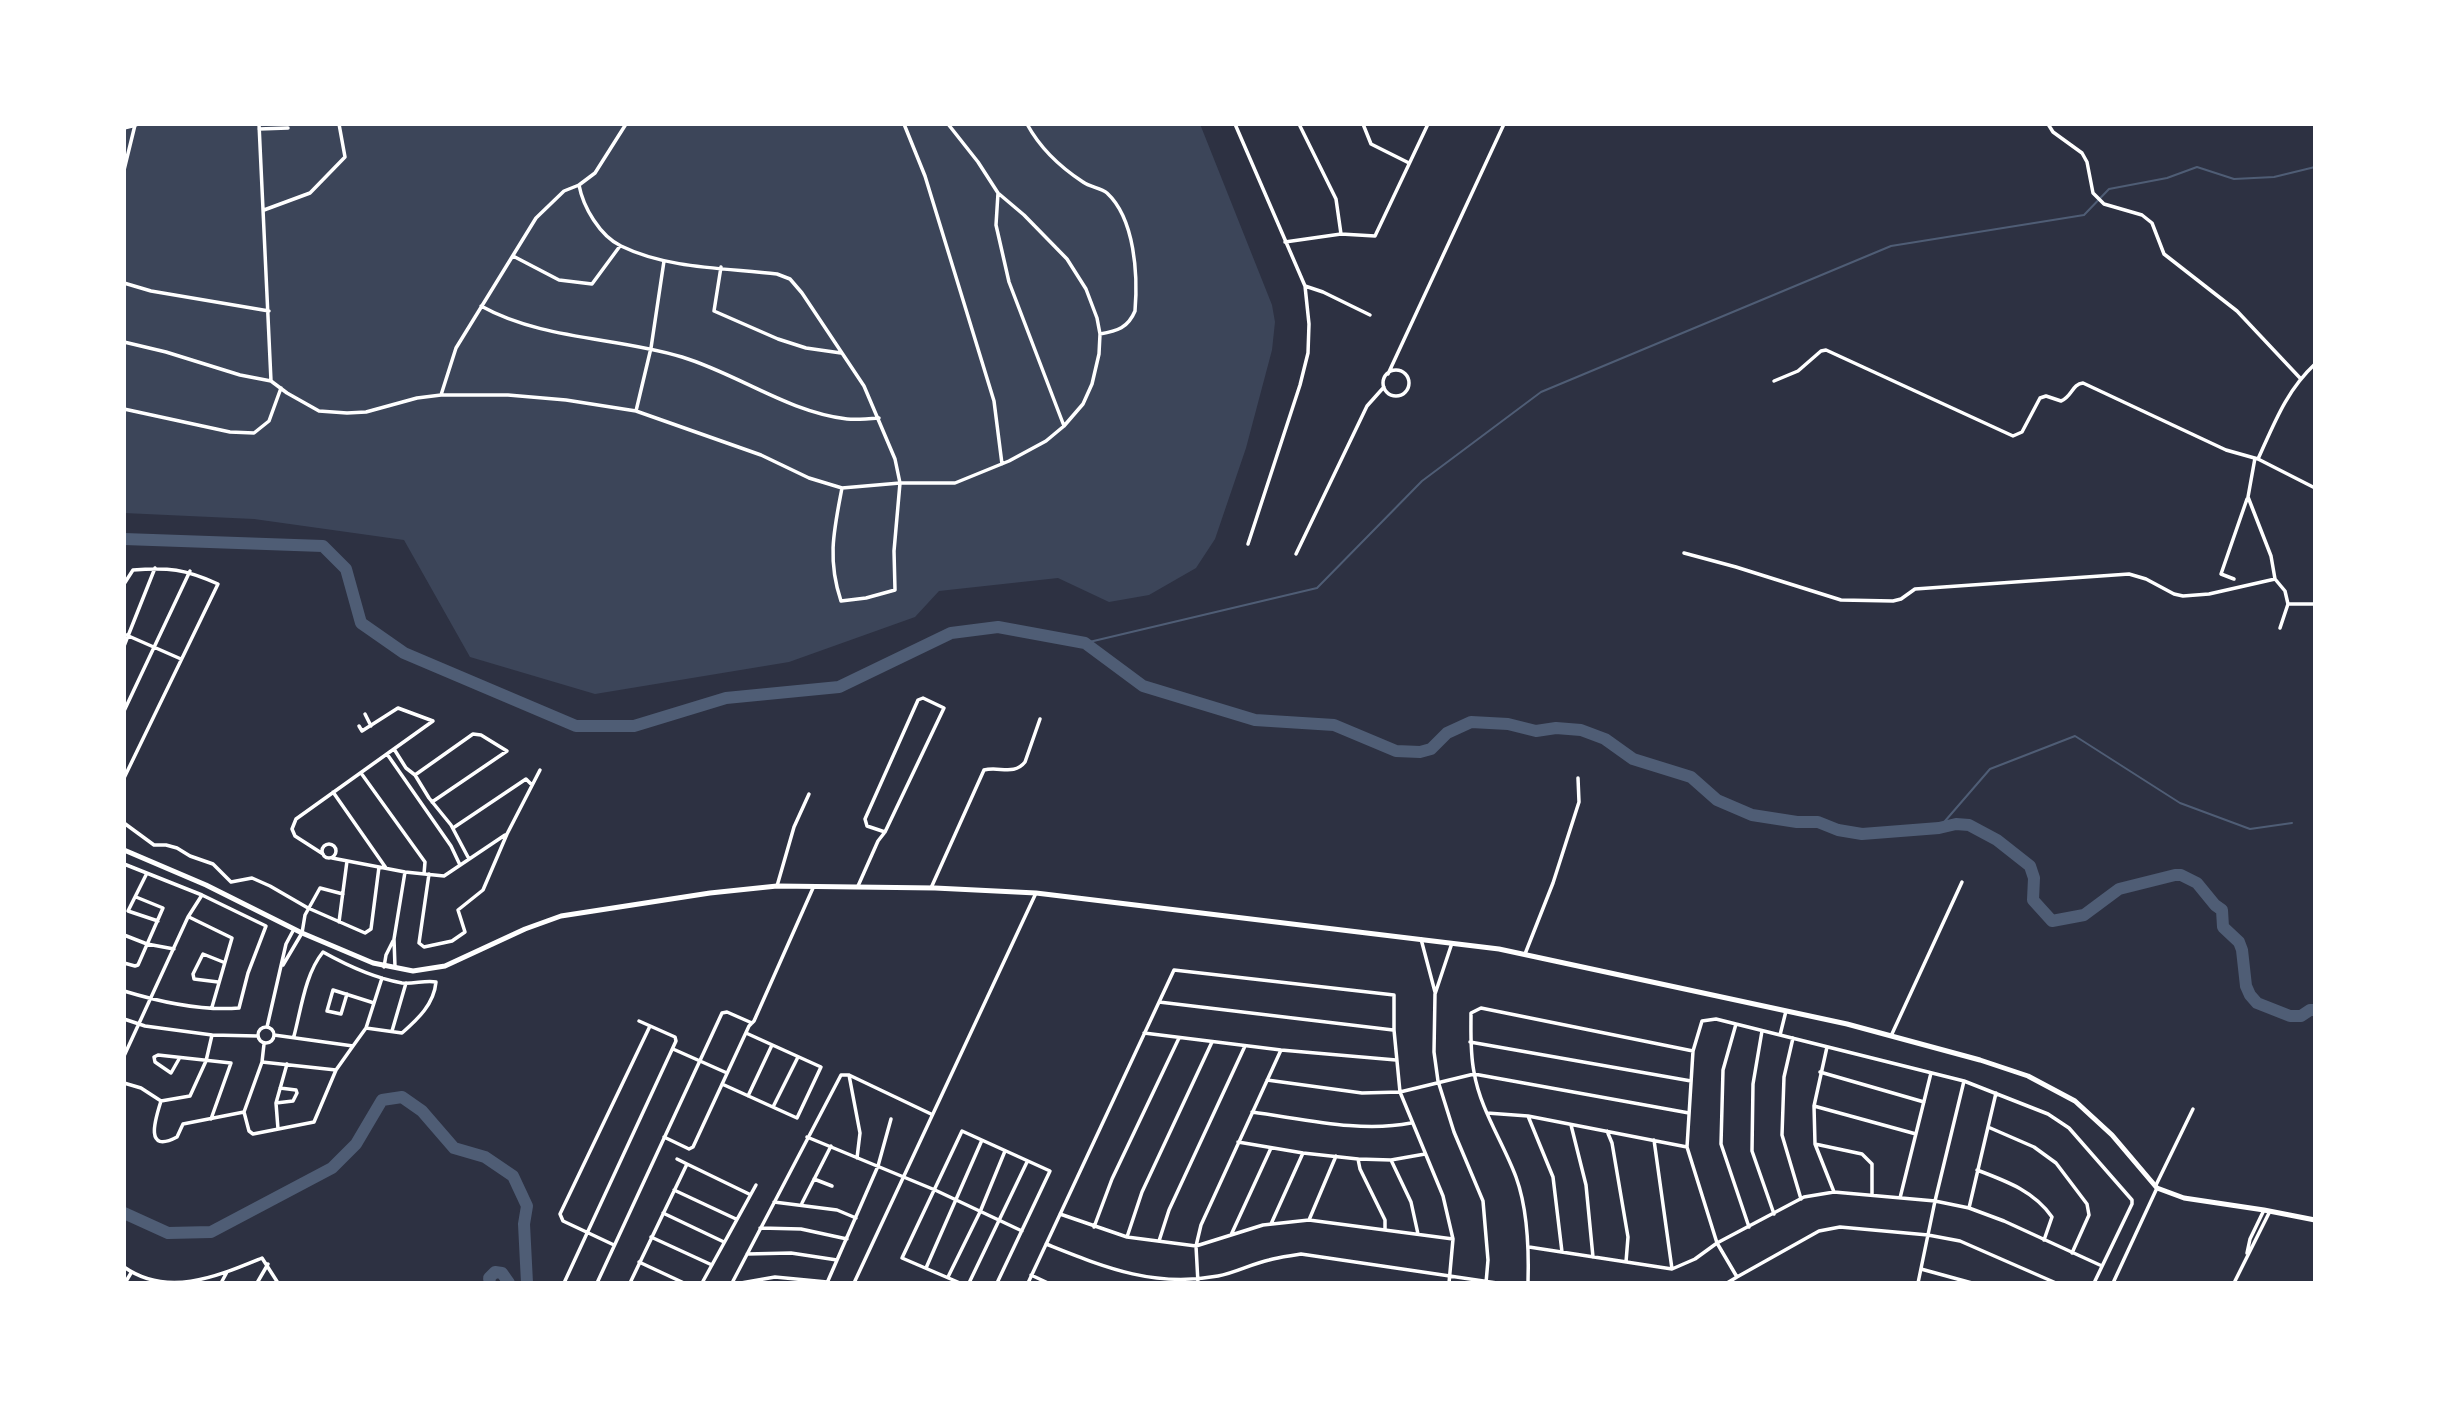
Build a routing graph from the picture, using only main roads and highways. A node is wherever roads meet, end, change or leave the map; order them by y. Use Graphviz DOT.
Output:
graph roads {
  1 [pos="124,850"];
  2 [pos="2315,1220"];
  1 -- 2 [label="main road"];
}
